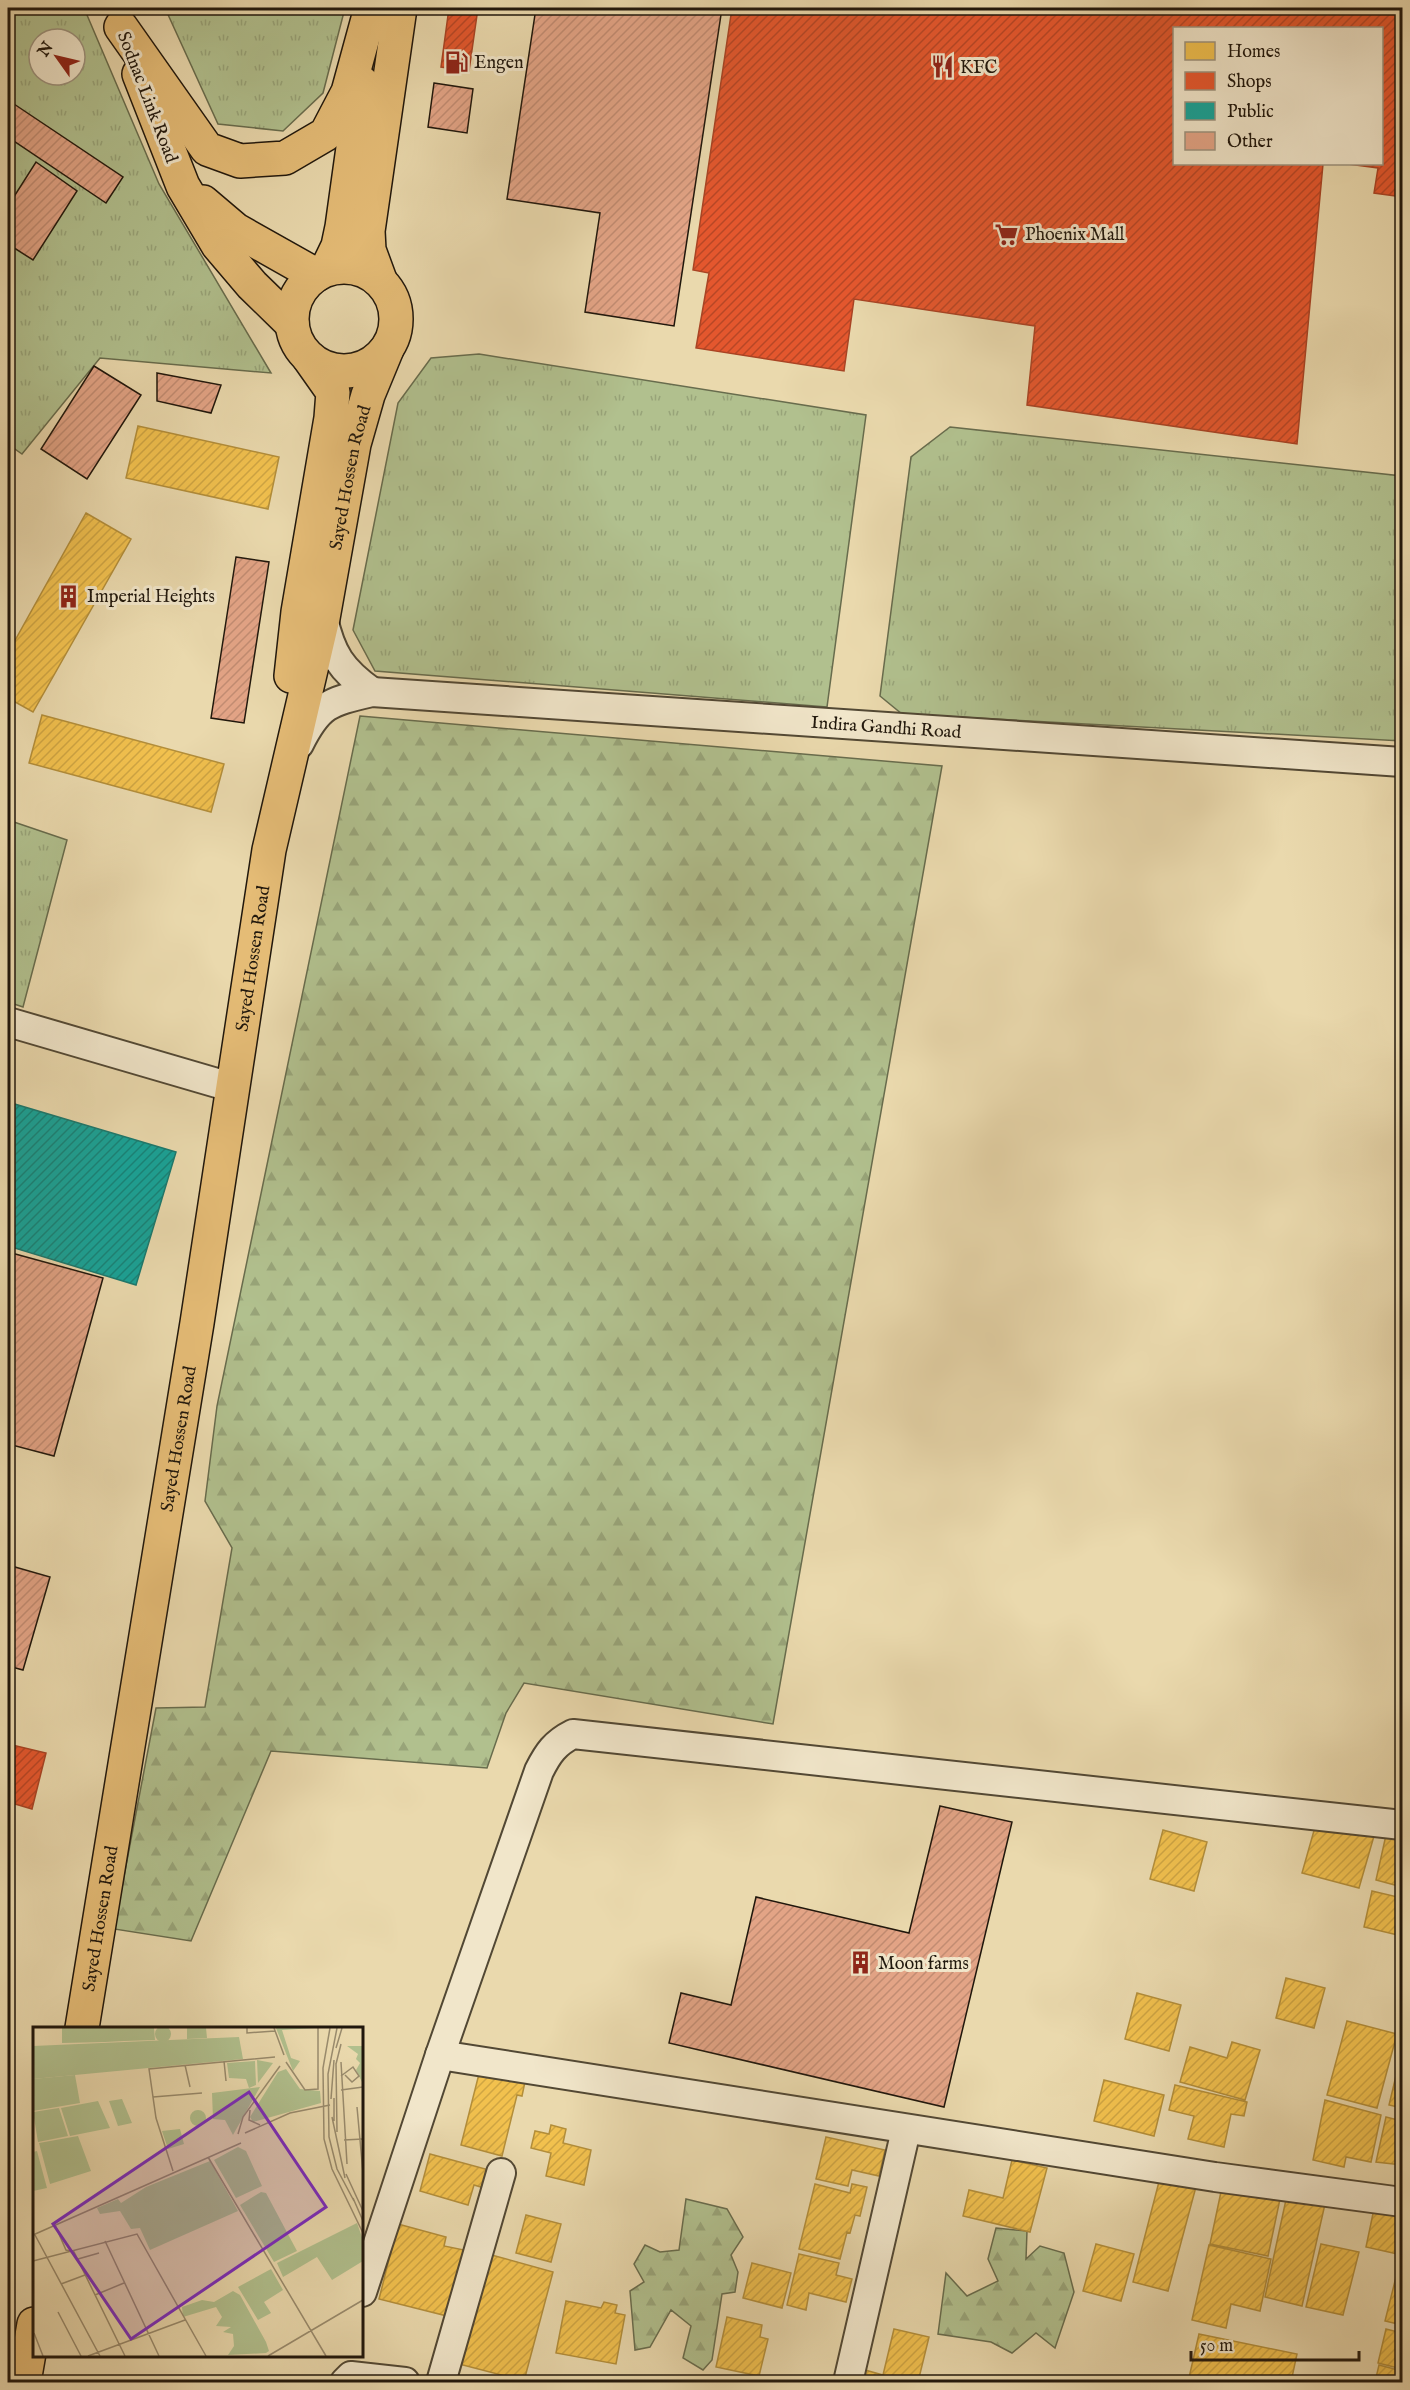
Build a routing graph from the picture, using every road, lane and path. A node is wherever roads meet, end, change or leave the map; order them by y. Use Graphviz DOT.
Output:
graph roads {
  1 [pos="372,8"];
  2 [pos="400,8"];
  3 [pos="117,17"];
  4 [pos="183,186"];
  5 [pos="321,272"];
  6 [pos="380,280"];
  7 [pos="292,324"];
  8 [pos="387,348"];
  9 [pos="309,358"];
  10 [pos="323,618"];
  11 [pos="372,692"];
  12 [pos="1402,762"];
  13 [pos="288,767"];
  14 [pos="275,818"];
  15 [pos="8,1022"];
  16 [pos="234,1088"];
  17 [pos="1402,1825"];
  18 [pos="82,2027"];
  19 [pos="440,2055"];
  20 [pos="906,2130"];
  21 [pos="501,2173"];
  22 [pos="1402,2202"];
  23 [pos="363,2289"];
  24 [pos="33,2333"];
  25 [pos="339,2357"];
  26 [pos="27,2382"];
  27 [pos="331,2382"];
  28 [pos="345,2382"];
  29 [pos="405,2382"];
  30 [pos="441,2382"];
  31 [pos="848,2382"];
  1 -- 3 [label="main road"];
  1 -- 5 [label="main road"];
  2 -- 6 [label="main road"];
  3 -- 4 [label="main road, Sodnac Link Road"];
  4 -- 5 [label="main road, Sodnac Link Road"];
  4 -- 7 [label="main road, Sodnac Link Road"];
  5 -- 6 [label="main road"];
  5 -- 7 [label="main road"];
  6 -- 8 [label="main road"];
  7 -- 9 [label="main road"];
  8 -- 9 [label="main road"];
  8 -- 10 [label="main road, Sayed Hossen Road"];
  9 -- 14 [label="main road, Sayed Hossen Road"];
  10 -- 11 [label="street"];
  10 -- 13 [label="main road, Sayed Hossen Road"];
  11 -- 12 [label="street, Indira Gandhi Road"];
  11 -- 13 [label="street, Indira Gandhi Road"];
  13 -- 14 [label="main road, Sayed Hossen Road"];
  14 -- 16 [label="main road, Sayed Hossen Road"];
  15 -- 16 [label="street"];
  16 -- 18 [label="main road, Sayed Hossen Road"];
  17 -- 19 [label="street"];
  19 -- 20 [label="street"];
  19 -- 23 [label="street"];
  20 -- 22 [label="street"];
  20 -- 31 [label="street"];
  21 -- 30 [label="street"];
  24 -- 26 [label="main road"];
  25 -- 27 [label="street"];
  28 -- 29 [label="street"];
}
